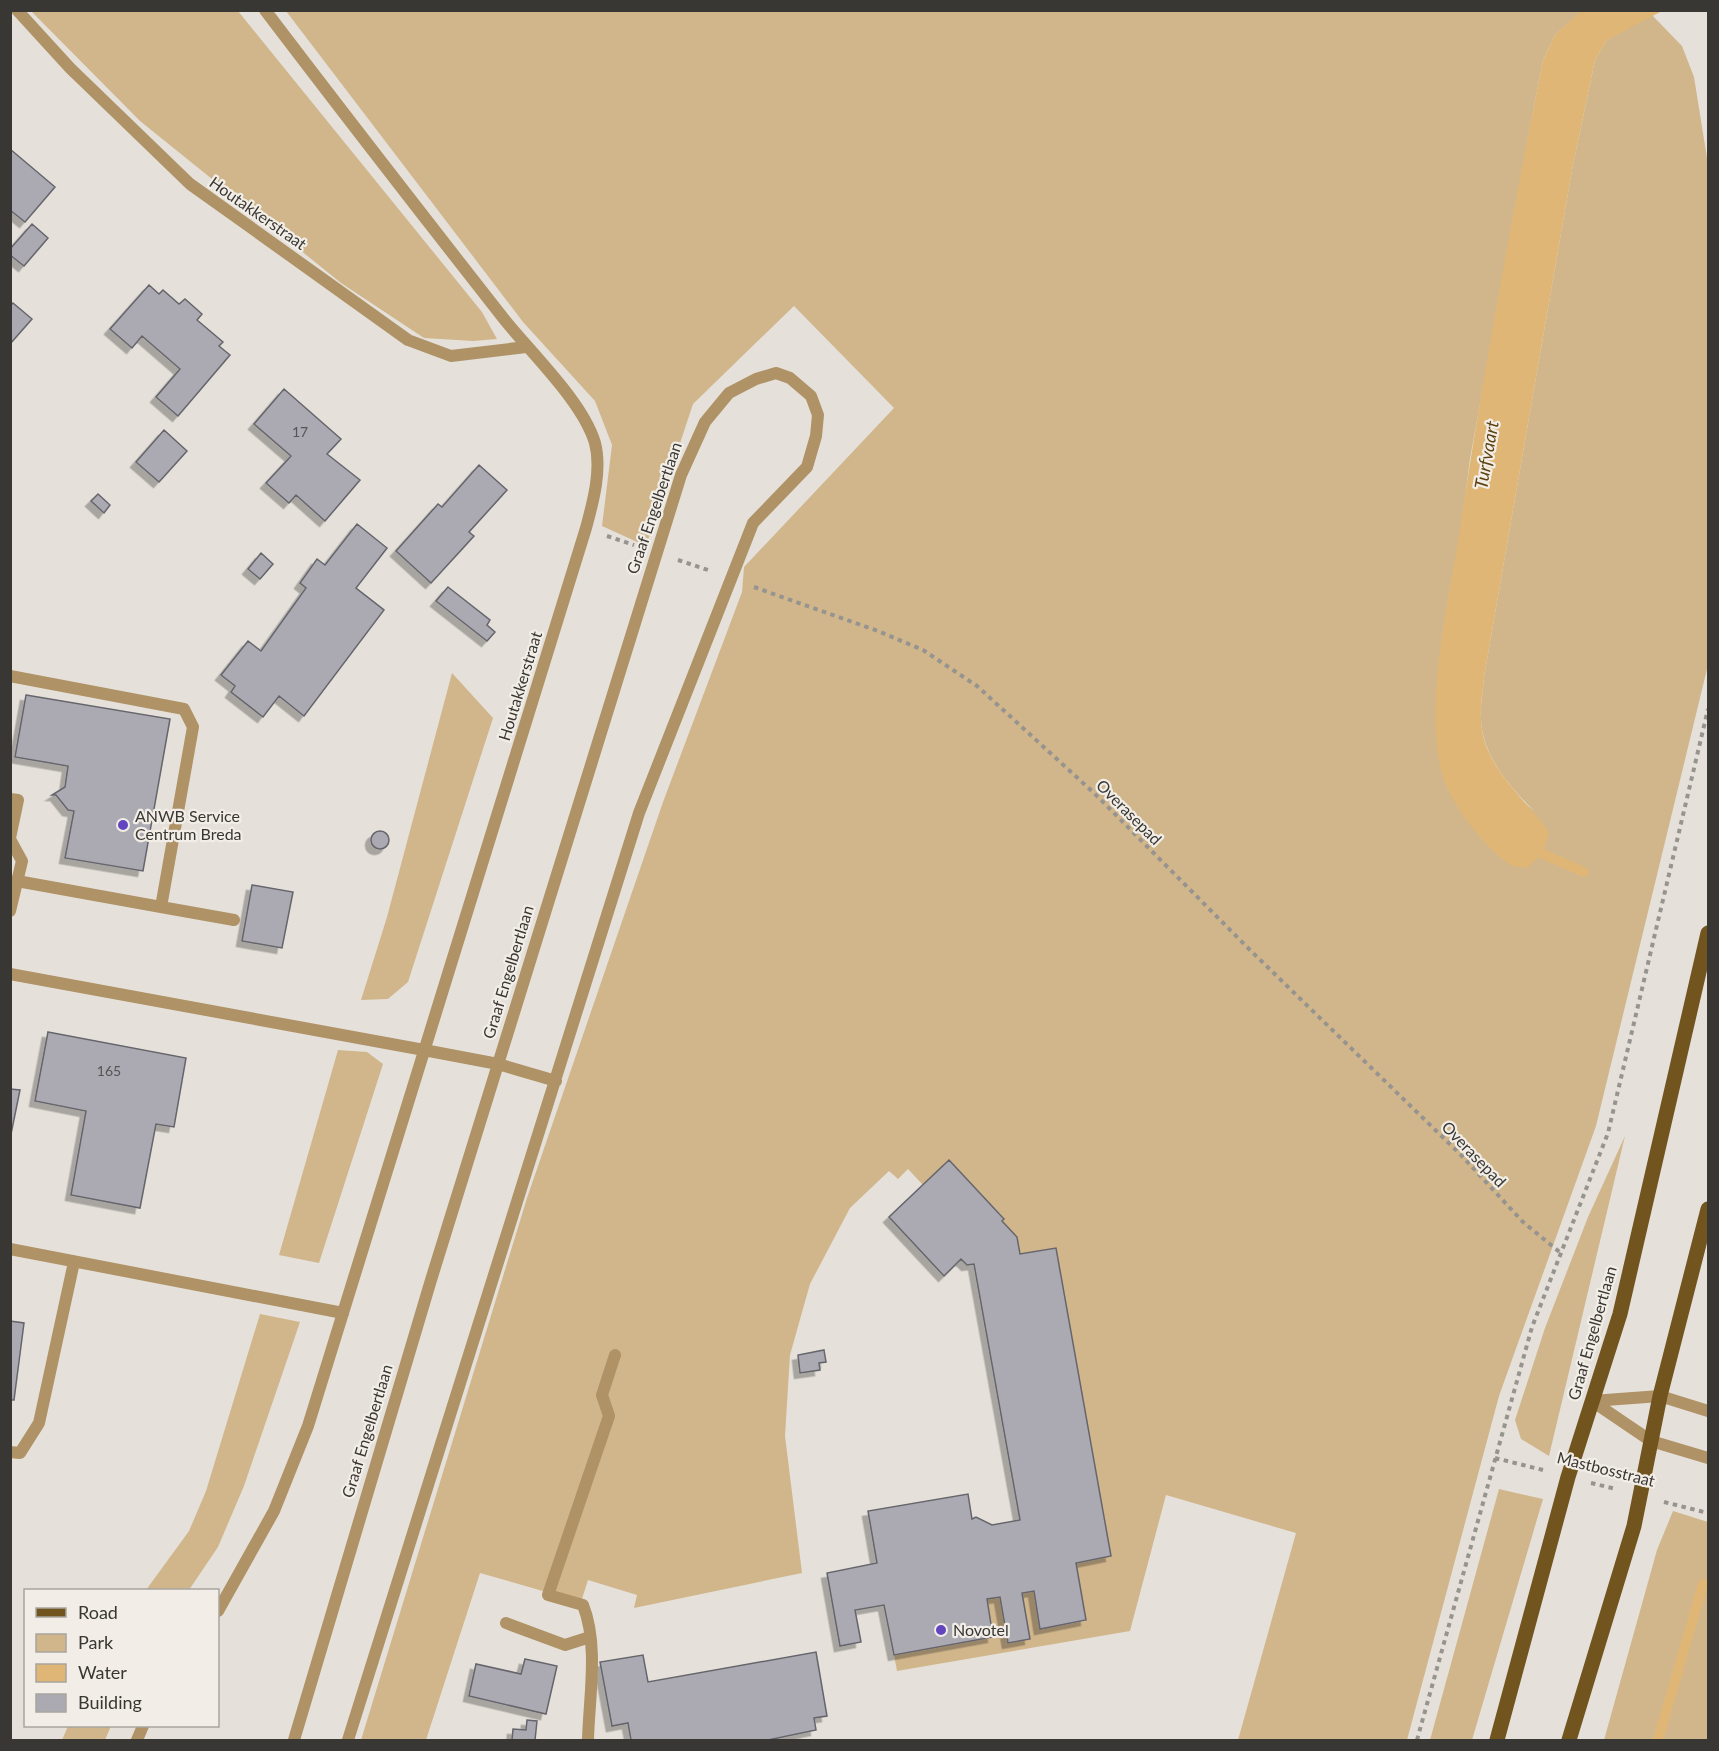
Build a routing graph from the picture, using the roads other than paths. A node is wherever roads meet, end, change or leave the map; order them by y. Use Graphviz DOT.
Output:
graph roads {
  1 [pos="17,10"];
  2 [pos="265,10"];
  3 [pos="526,347"];
  4 [pos="10,676"];
  5 [pos="10,799"];
  6 [pos="10,839"];
  7 [pos="17,881"];
  8 [pos="161,907"];
  9 [pos="10,911"];
  10 [pos="234,920"];
  11 [pos="1708,933"];
  12 [pos="10,974"];
  13 [pos="424,1050"];
  14 [pos="498,1064"];
  15 [pos="556,1081"];
  16 [pos="1708,1209"];
  17 [pos="10,1250"];
  18 [pos="74,1262"];
  19 [pos="343,1313"];
  20 [pos="615,1355"];
  21 [pos="1660,1396"];
  22 [pos="1592,1401"];
  23 [pos="1708,1411"];
  24 [pos="1651,1441"];
  25 [pos="10,1452"];
  26 [pos="1708,1458"];
  27 [pos="219,1609"];
  28 [pos="506,1623"];
  29 [pos="590,1638"];
  30 [pos="294,1740"];
  31 [pos="348,1740"];
  32 [pos="588,1740"];
  33 [pos="1497,1740"];
  34 [pos="1569,1740"];
  1 -- 3 [label="street, Houtakkerstraat"];
  2 -- 3 [label="street, Houtakkerstraat"];
  3 -- 13 [label="street, Houtakkerstraat"];
  4 -- 8 [label="street"];
  5 -- 6 [label="street"];
  6 -- 7 [label="street"];
  7 -- 8 [label="street"];
  7 -- 9 [label="street"];
  8 -- 10 [label="street"];
  11 -- 22 [label="main road, Graaf Engelbertlaan"];
  12 -- 13 [label="street, Graaf Engelbertlaan"];
  13 -- 14 [label="street, Graaf Engelbertlaan"];
  13 -- 19 [label="street"];
  14 -- 15 [label="street, Graaf Engelbertlaan"];
  14 -- 15 [label="street, Graaf Engelbertlaan"];
  14 -- 30 [label="street, Graaf Engelbertlaan"];
  15 -- 31 [label="street, Graaf Engelbertlaan"];
  16 -- 21 [label="main road"];
  17 -- 18 [label="street"];
  18 -- 19 [label="street"];
  18 -- 25 [label="street"];
  19 -- 27 [label="street"];
  20 -- 29 [label="street"];
  21 -- 22 [label="street"];
  21 -- 23 [label="street"];
  21 -- 24 [label="main road"];
  22 -- 24 [label="street"];
  22 -- 33 [label="main road, Graaf Engelbertlaan"];
  24 -- 26 [label="street"];
  24 -- 34 [label="main road"];
  28 -- 29 [label="street"];
  29 -- 32 [label="street"];
}
